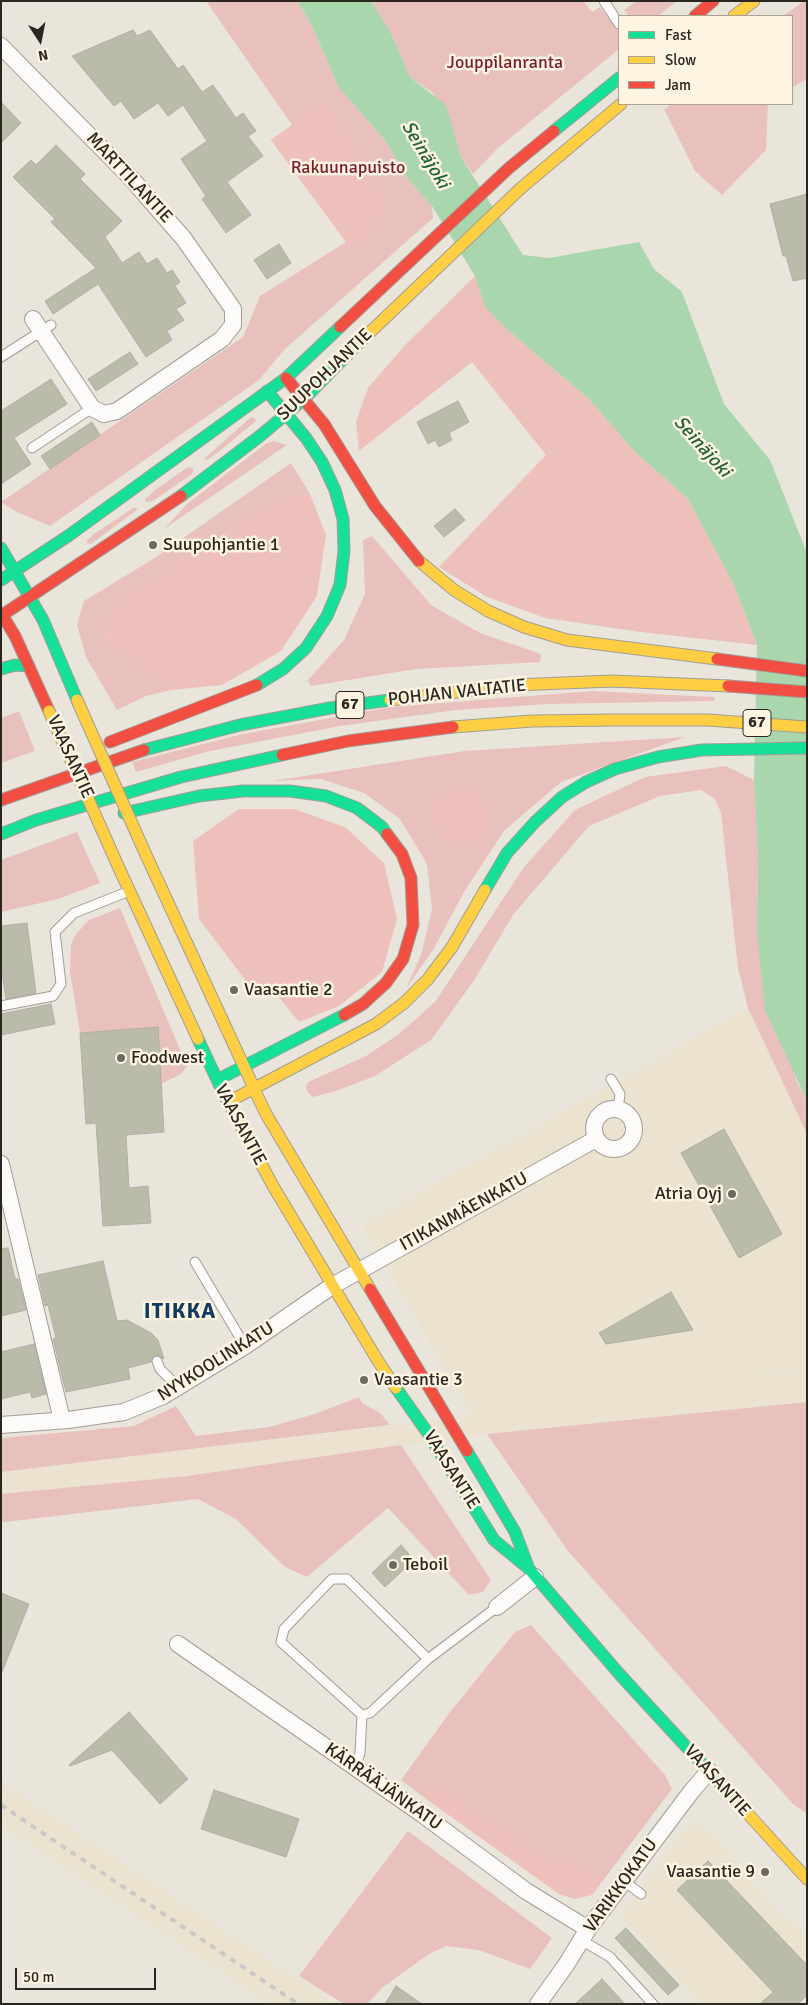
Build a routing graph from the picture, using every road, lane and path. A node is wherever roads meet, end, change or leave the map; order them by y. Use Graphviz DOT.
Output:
graph roads {
  1 [pos="604,1"];
  2 [pos="714,1"];
  3 [pos="754,1"];
  4 [pos="696,15"];
  5 [pos="735,15"];
  6 [pos="618,22"];
  7 [pos="1,46"];
  8 [pos="618,79"];
  9 [pos="620,105"];
  10 [pos="39,322"];
  11 [pos="1,357"];
  12 [pos="286,378"];
  13 [pos="268,391"];
  14 [pos="304,398"];
  15 [pos="92,408"];
  16 [pos="288,413"];
  17 [pos="32,448"];
  18 [pos="1,548"];
  19 [pos="15,572"];
  20 [pos="1,580"];
  21 [pos="30,597"];
  22 [pos="2,615"];
  23 [pos="29,666"];
  24 [pos="1,669"];
  25 [pos="807,671"];
  26 [pos="807,692"];
  27 [pos="807,727"];
  28 [pos="807,748"];
  29 [pos="55,761"];
  30 [pos="1,800"];
  31 [pos="89,822"];
  32 [pos="1,834"];
  33 [pos="130,891"];
  34 [pos="1,1006"];
  35 [pos="244,1067"];
  36 [pos="611,1079"];
  37 [pos="216,1080"];
  38 [pos="253,1087"];
  39 [pos="228,1102"];
  40 [pos="618,1109"];
  41 [pos="596,1139"];
  42 [pos="1,1164"];
  43 [pos="195,1262"];
  44 [pos="359,1270"];
  45 [pos="332,1286"];
  46 [pos="245,1346"];
  47 [pos="157,1361"];
  48 [pos="178,1388"];
  49 [pos="62,1420"];
  50 [pos="1,1425"];
  51 [pos="532,1573"];
  52 [pos="497,1607"];
  53 [pos="178,1644"];
  54 [pos="428,1659"];
  55 [pos="362,1715"];
  56 [pos="355,1768"];
  57 [pos="709,1771"];
  58 [pos="804,1871"];
  59 [pos="624,1881"];
  60 [pos="641,1894"];
  61 [pos="585,1935"];
  62 [pos="538,2004"];
  63 [pos="653,2004"];
  1 -- 6 [label="lane"];
  2 -- 4 [label="main road"];
  3 -- 5 [label="main road"];
  7 -- 15 [label="street, MARTTILANTIE"];
  8 -- 12 [label="main road, SUUPOHJANTIE"];
  9 -- 14 [label="main road, SUUPOHJANTIE"];
  10 -- 11 [label="lane"];
  10 -- 15 [label="street"];
  12 -- 13 [label="main road, SUUPOHJANTIE"];
  12 -- 14 [label="main road"];
  13 -- 16 [label="main road"];
  13 -- 19 [label="main road, SUUPOHJANTIE"];
  14 -- 16 [label="main road, SUUPOHJANTIE"];
  14 -- 25 [label="main road"];
  15 -- 17 [label="lane"];
  16 -- 21 [label="main road, SUUPOHJANTIE"];
  16 -- 29 [label="main road"];
  18 -- 19 [label="main road, VAASANTIE"];
  19 -- 20 [label="main road, SUUPOHJANTIE"];
  19 -- 21 [label="main road, VAASANTIE"];
  21 -- 22 [label="main road, SUUPOHJANTIE"];
  21 -- 35 [label="main road, VAASANTIE, bridge"];
  22 -- 23 [label="main road, VAASANTIE"];
  23 -- 24 [label="main road"];
  23 -- 33 [label="main road, VAASANTIE, bridge"];
  26 -- 30 [label="main road, POHJAN VALTATIE / 67"];
  27 -- 32 [label="main road, POHJAN VALTATIE / 67"];
  28 -- 38 [label="main road"];
  31 -- 35 [label="main road"];
  33 -- 34 [label="lane"];
  33 -- 37 [label="main road, VAASANTIE"];
  35 -- 37 [label="main road"];
  35 -- 38 [label="main road, VAASANTIE"];
  36 -- 40 [label="lane"];
  37 -- 39 [label="main road, VAASANTIE"];
  38 -- 39 [label="main road"];
  38 -- 44 [label="main road, VAASANTIE"];
  39 -- 45 [label="main road, VAASANTIE"];
  40 -- 41 [label="street"];
  40 -- 41 [label="street"];
  41 -- 44 [label="street, ITIKANMÄENKATU"];
  42 -- 49 [label="street"];
  43 -- 46 [label="lane"];
  44 -- 45 [label="street, ITIKANMÄENKATU"];
  44 -- 51 [label="main road, VAASANTIE"];
  45 -- 46 [label="street, NYYKOOLINKATU"];
  45 -- 51 [label="main road, VAASANTIE"];
  46 -- 48 [label="street, NYYKOOLINKATU"];
  47 -- 48 [label="lane"];
  48 -- 49 [label="street, NYYKOOLINKATU"];
  49 -- 50 [label="street, NYYKOOLINKATU"];
  51 -- 52 [label="street"];
  51 -- 57 [label="main road, VAASANTIE"];
  52 -- 54 [label="lane"];
  53 -- 56 [label="street, KÄRRÄÄJÄNKATU"];
  54 -- 55 [label="lane"];
  54 -- 55 [label="lane"];
  55 -- 56 [label="lane"];
  56 -- 61 [label="street, KÄRRÄÄJÄNKATU"];
  57 -- 58 [label="main road, VAASANTIE"];
  57 -- 59 [label="street, VARIKKOKATU"];
  59 -- 60 [label="lane"];
  59 -- 61 [label="street, VARIKKOKATU"];
  61 -- 62 [label="street, VARIKKOKATU"];
  61 -- 63 [label="lane"];
}
